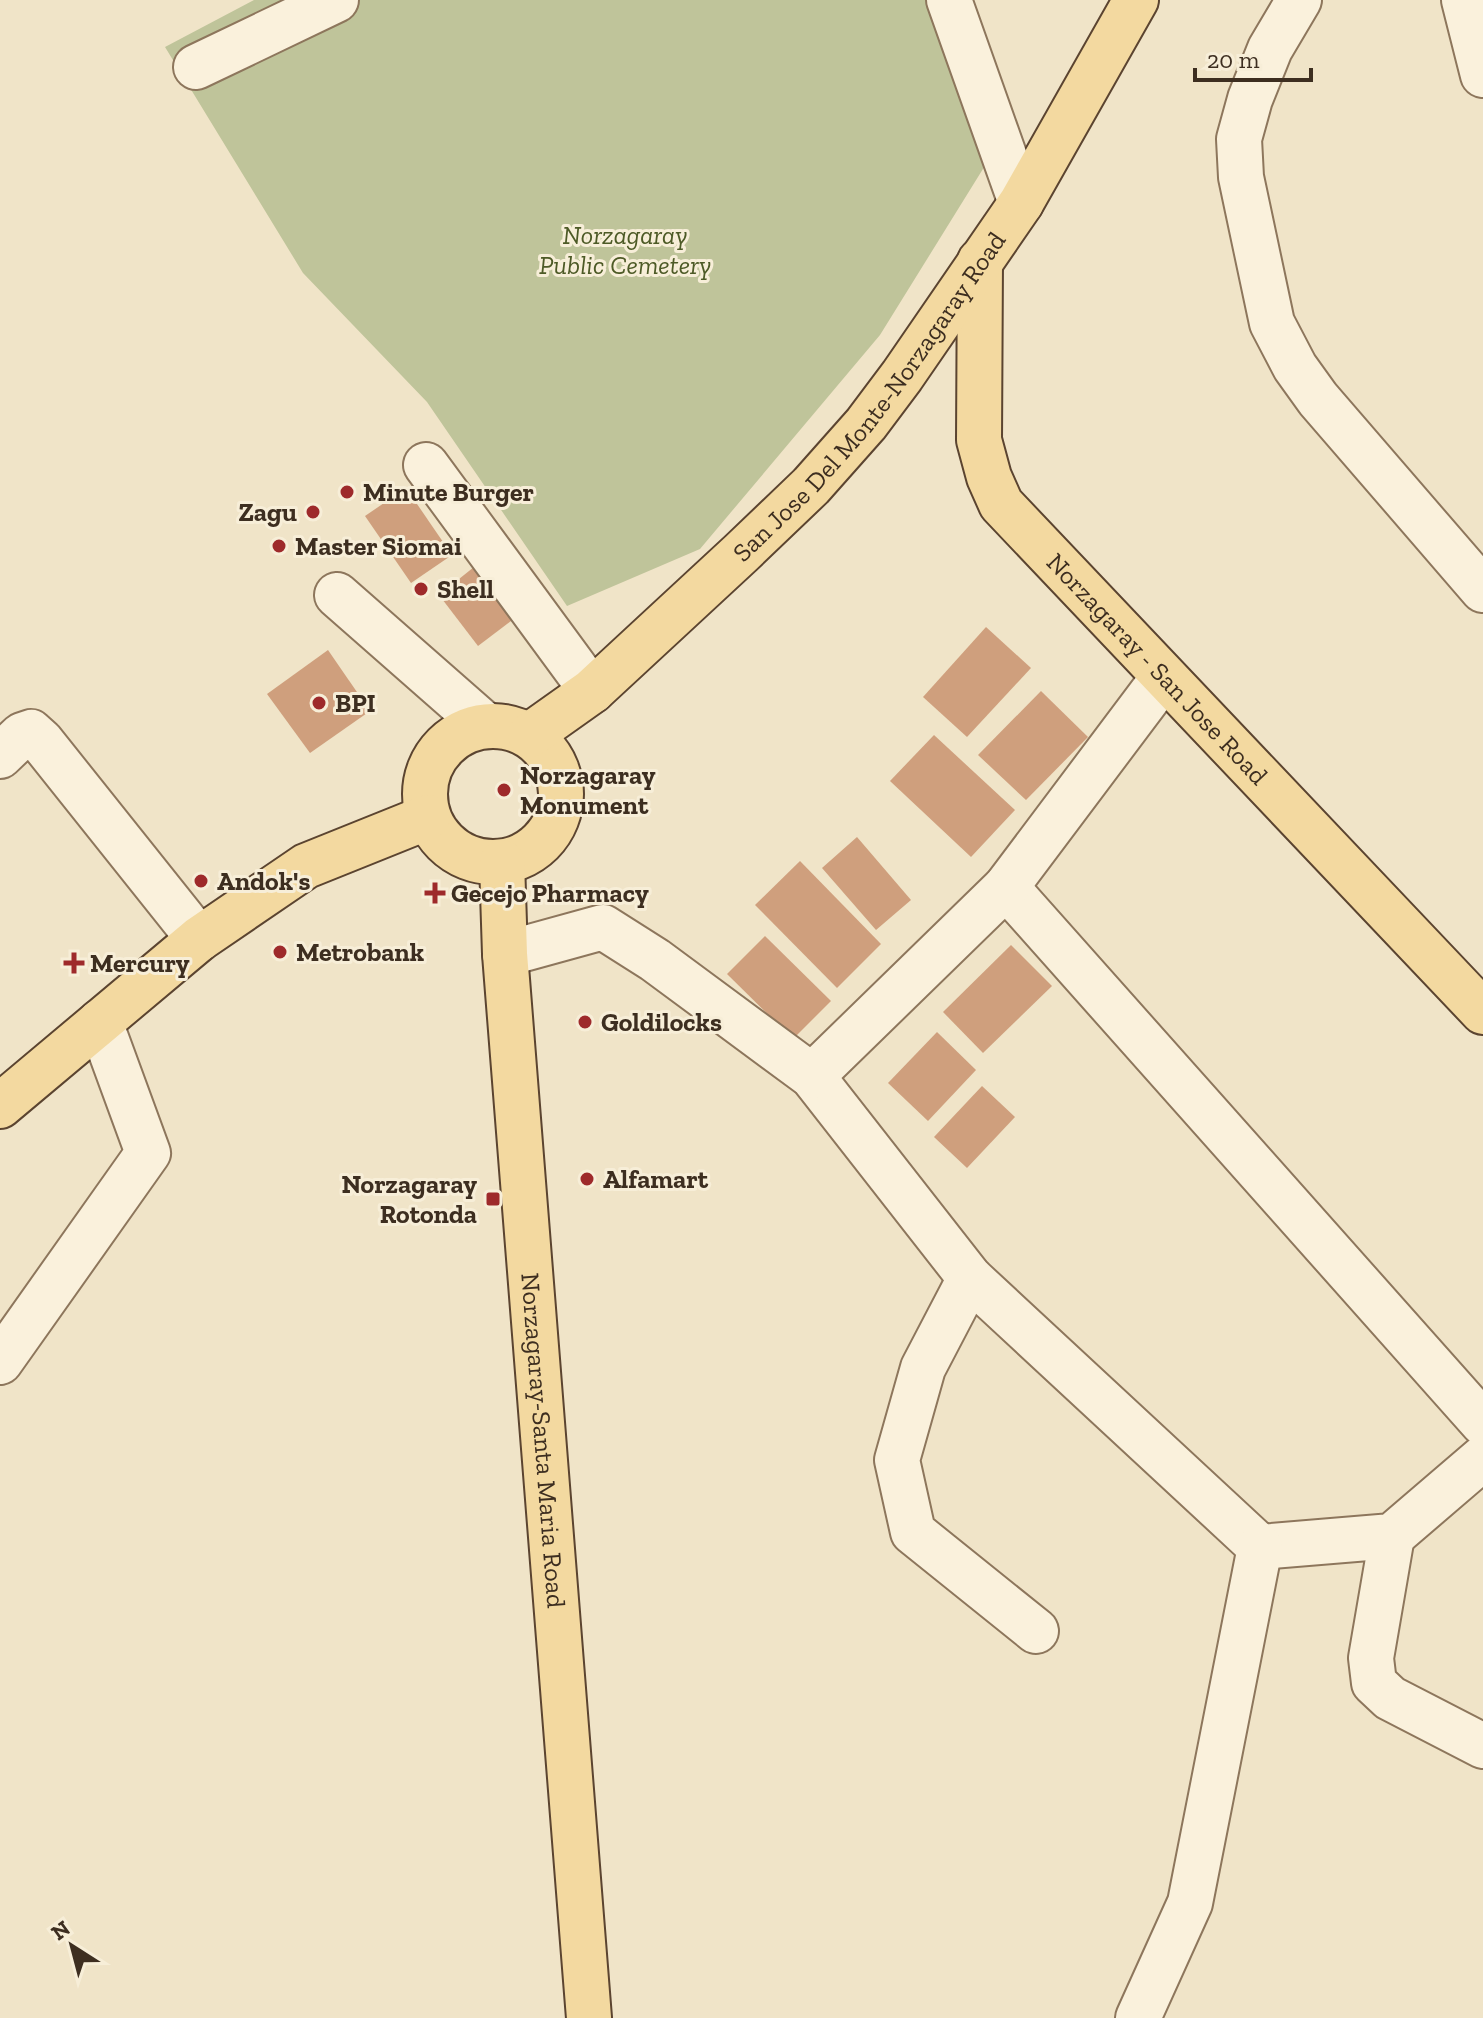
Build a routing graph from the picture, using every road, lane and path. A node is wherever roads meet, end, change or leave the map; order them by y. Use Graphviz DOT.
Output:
graph roads {
  1 [pos="336,0"];
  2 [pos="949,0"];
  3 [pos="1136,0"];
  4 [pos="1299,0"];
  5 [pos="1464,0"];
  6 [pos="196,67"];
  7 [pos="1483,75"];
  8 [pos="1021,203"];
  9 [pos="980,261"];
  10 [pos="426,465"];
  11 [pos="1483,590"];
  12 [pos="337,595"];
  13 [pos="1163,678"];
  14 [pos="592,691"];
  15 [pos="485,725"];
  16 [pos="530,735"];
  17 [pos="0,756"];
  18 [pos="428,817"];
  19 [pos="502,862"];
  20 [pos="1006,887"];
  21 [pos="199,939"];
  22 [pos="505,954"];
  23 [pos="1479,999"];
  24 [pos="100,1022"];
  25 [pos="812,1076"];
  26 [pos="0,1106"];
  27 [pos="970,1278"];
  28 [pos="0,1362"];
  29 [pos="1483,1423"];
  30 [pos="1483,1458"];
  31 [pos="1392,1536"];
  32 [pos="1260,1547"];
  33 [pos="1036,1631"];
  34 [pos="1483,1746"];
  35 [pos="589,2018"];
  36 [pos="1138,2018"];
  1 -- 6 [label="street"];
  2 -- 8 [label="street"];
  3 -- 8 [label="main road, San Jose Del Monte-Norzagaray Road"];
  4 -- 11 [label="street"];
  5 -- 7 [label="street"];
  8 -- 9 [label="main road, San Jose Del Monte-Norzagaray Road"];
  9 -- 13 [label="main road, Norzagaray - San Jose Road"];
  9 -- 14 [label="main road, San Jose Del Monte-Norzagaray Road"];
  10 -- 14 [label="street"];
  12 -- 15 [label="street"];
  13 -- 20 [label="street"];
  13 -- 23 [label="main road, Norzagaray - San Jose Road"];
  14 -- 16 [label="main road, San Jose Del Monte-Norzagaray Road"];
  15 -- 16 [label="main road"];
  15 -- 18 [label="main road"];
  16 -- 19 [label="main road"];
  17 -- 21 [label="street"];
  18 -- 19 [label="main road"];
  18 -- 21 [label="main road"];
  19 -- 22 [label="main road, Norzagaray-Santa Maria Road"];
  20 -- 25 [label="street"];
  20 -- 29 [label="street"];
  21 -- 24 [label="main road"];
  22 -- 25 [label="street"];
  22 -- 35 [label="main road, Norzagaray-Santa Maria Road"];
  24 -- 26 [label="main road"];
  24 -- 28 [label="street"];
  25 -- 27 [label="street"];
  27 -- 32 [label="street"];
  27 -- 33 [label="street"];
  30 -- 31 [label="street"];
  31 -- 32 [label="street"];
  31 -- 34 [label="street"];
  32 -- 36 [label="street"];
}
